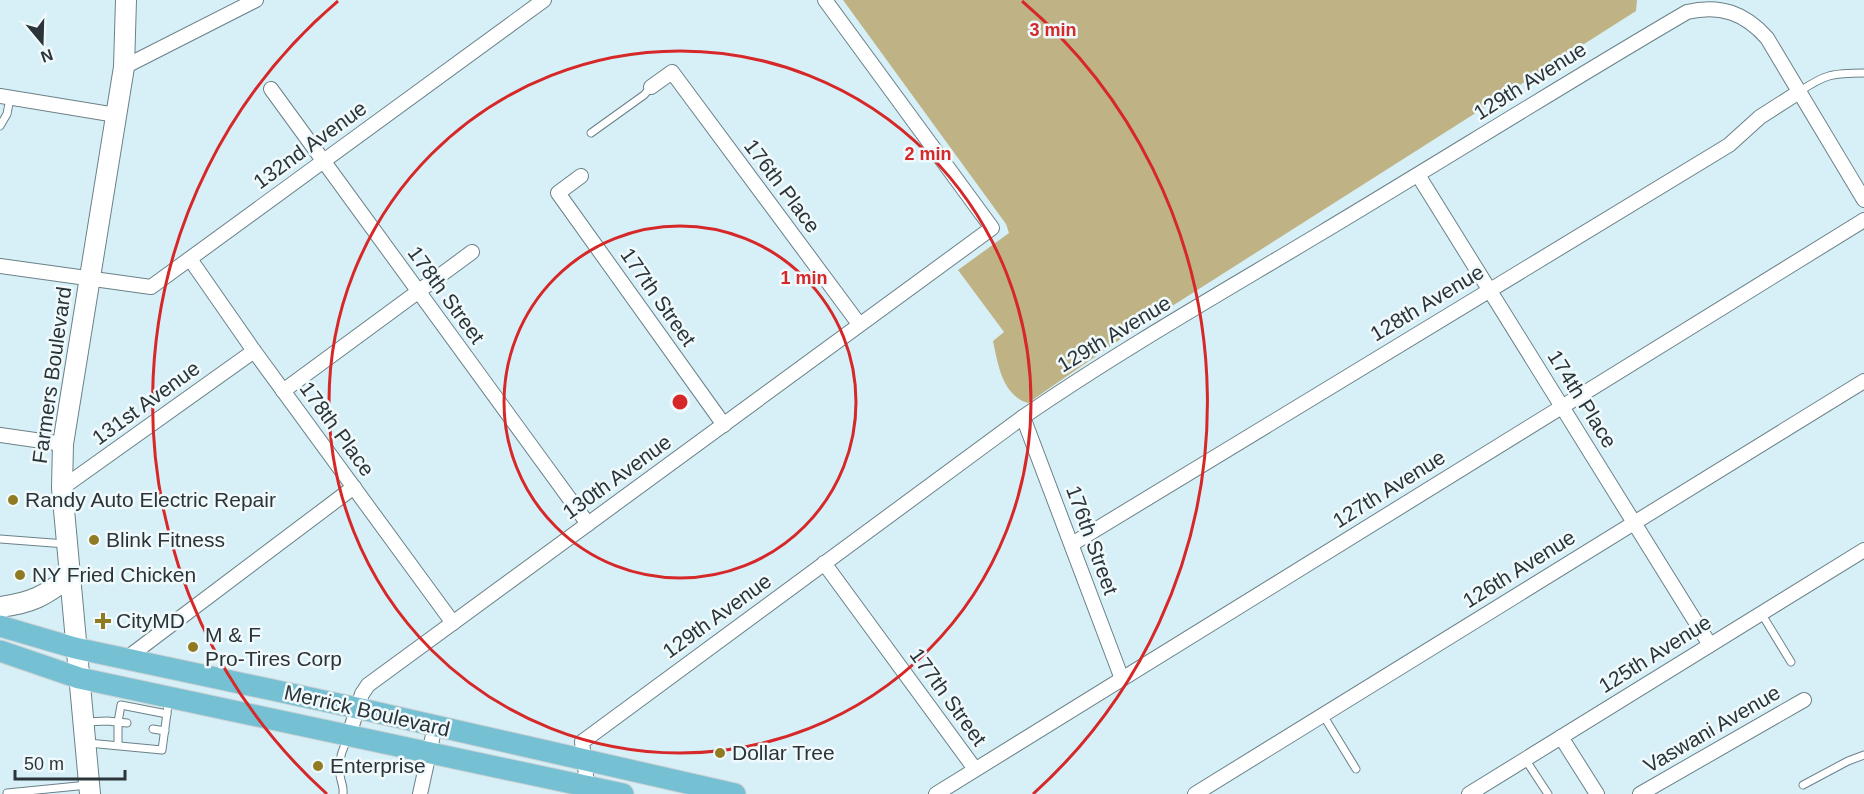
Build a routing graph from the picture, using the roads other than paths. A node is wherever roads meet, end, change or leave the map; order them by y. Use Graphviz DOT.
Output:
graph roads {
  1 [pos="126,0"];
  2 [pos="256,0"];
  3 [pos="544,0"];
  4 [pos="825,0"];
  5 [pos="124,67"];
  6 [pos="1864,73"];
  7 [pos="651,87"];
  8 [pos="272,90"];
  9 [pos="1799,92"];
  10 [pos="5,97"];
  11 [pos="116,115"];
  12 [pos="0,126"];
  13 [pos="591,134"];
  14 [pos="323,162"];
  15 [pos="1418,175"];
  16 [pos="581,176"];
  17 [pos="1864,200"];
  18 [pos="1864,220"];
  19 [pos="472,252"];
  20 [pos="190,259"];
  21 [pos="0,266"];
  22 [pos="89,279"];
  23 [pos="1490,289"];
  24 [pos="418,292"];
  25 [pos="859,324"];
  26 [pos="254,351"];
  27 [pos="1864,381"];
  28 [pos="283,391"];
  29 [pos="1563,407"];
  30 [pos="1023,417"];
  31 [pos="724,425"];
  32 [pos="0,435"];
  33 [pos="63,444"];
  34 [pos="354,487"];
  35 [pos="62,488"];
  36 [pos="1634,522"];
  37 [pos="588,524"];
  38 [pos="0,539"];
  39 [pos="66,544"];
  40 [pos="1072,544"];
  41 [pos="1864,550"];
  42 [pos="824,563"];
  43 [pos="69,577"];
  44 [pos="0,607"];
  45 [pos="1761,613"];
  46 [pos="453,623"];
  47 [pos="0,626"];
  48 [pos="1710,645"];
  49 [pos="75,648"];
  50 [pos="0,651"];
  51 [pos="128,658"];
  52 [pos="1791,662"];
  53 [pos="79,678"];
  54 [pos="1122,679"];
  55 [pos="1804,700"];
  56 [pos="168,705"];
  57 [pos="357,708"];
  58 [pos="1323,715"];
  59 [pos="83,722"];
  60 [pos="118,722"];
  61 [pos="127,723"];
  62 [pos="435,726"];
  63 [pos="153,729"];
  64 [pos="165,731"];
  65 [pos="349,735"];
  66 [pos="1561,737"];
  67 [pos="85,743"];
  68 [pos="118,745"];
  69 [pos="429,752"];
  70 [pos="1864,755"];
  71 [pos="584,759"];
  72 [pos="1525,759"];
  73 [pos="975,769"];
  74 [pos="1356,769"];
  75 [pos="1803,785"];
  76 [pos="90,789"];
  77 [pos="587,790"];
  78 [pos="7,792"];
  79 [pos="343,794"];
  80 [pos="420,794"];
  81 [pos="623,794"];
  82 [pos="735,794"];
  83 [pos="936,794"];
  84 [pos="1196,794"];
  85 [pos="1469,794"];
  86 [pos="1548,794"];
  87 [pos="1597,794"];
  88 [pos="1640,794"];
  1 -- 5 [label="main road, Farmers Boulevard"];
  2 -- 5 [label="street"];
  3 -- 14 [label="street, 132nd Avenue"];
  4 -- 25 [label="street, 130th Avenue"];
  5 -- 11 [label="main road, Farmers Boulevard"];
  6 -- 9 [label="lane"];
  7 -- 13 [label="lane"];
  7 -- 25 [label="street, 176th Place"];
  8 -- 14 [label="street, 178th Street"];
  9 -- 15 [label="street, 129th Avenue"];
  9 -- 17 [label="street"];
  9 -- 23 [label="street, 128th Avenue"];
  10 -- 11 [label="street"];
  10 -- 12 [label="lane"];
  11 -- 22 [label="main road, Farmers Boulevard"];
  14 -- 20 [label="street, 132nd Avenue"];
  14 -- 24 [label="street, 178th Street"];
  15 -- 23 [label="street, 174th Place"];
  15 -- 30 [label="street, 129th Avenue"];
  16 -- 31 [label="street, 177th Street"];
  18 -- 29 [label="street, 127th Avenue"];
  19 -- 24 [label="street"];
  20 -- 22 [label="street, 132nd Avenue"];
  20 -- 26 [label="street, 178th Place"];
  21 -- 22 [label="street, 132nd Avenue"];
  22 -- 33 [label="main road, Farmers Boulevard"];
  23 -- 29 [label="street, 174th Place"];
  23 -- 40 [label="street, 128th Avenue"];
  24 -- 28 [label="street"];
  24 -- 37 [label="street, 178th Street"];
  25 -- 31 [label="street, 130th Avenue"];
  26 -- 28 [label="street, 178th Place"];
  26 -- 35 [label="street, 131st Avenue"];
  27 -- 36 [label="street, 126th Avenue"];
  28 -- 34 [label="street, 178th Place"];
  29 -- 36 [label="street, 174th Place"];
  29 -- 54 [label="street, 127th Avenue"];
  30 -- 40 [label="street, 176th Street"];
  30 -- 42 [label="street, 129th Avenue"];
  31 -- 37 [label="street, 130th Avenue"];
  32 -- 33 [label="street"];
  33 -- 35 [label="main road, Farmers Boulevard"];
  34 -- 46 [label="street, 178th Place"];
  34 -- 51 [label="street"];
  35 -- 39 [label="main road, Farmers Boulevard"];
  36 -- 48 [label="street, 174th Place"];
  36 -- 58 [label="street, 126th Avenue"];
  37 -- 46 [label="street, 130th Avenue"];
  38 -- 39 [label="lane"];
  39 -- 43 [label="main road, Farmers Boulevard"];
  40 -- 54 [label="street, 176th Street"];
  41 -- 45 [label="street, 125th Avenue"];
  42 -- 71 [label="street, 129th Avenue"];
  42 -- 73 [label="street, 177th Street"];
  43 -- 44 [label="main road"];
  43 -- 49 [label="main road, Farmers Boulevard"];
  45 -- 48 [label="street, 125th Avenue"];
  45 -- 52 [label="lane"];
  46 -- 57 [label="street, 130th Avenue"];
  47 -- 49 [label="main road, Merrick Boulevard"];
  48 -- 66 [label="street, 125th Avenue"];
  49 -- 51 [label="main road, Merrick Boulevard"];
  49 -- 53 [label="main road, Farmers Boulevard"];
  50 -- 53 [label="main road, Merrick Boulevard"];
  51 -- 57 [label="main road, Merrick Boulevard"];
  53 -- 56 [label="main road, Merrick Boulevard"];
  53 -- 59 [label="main road, Farmers Boulevard"];
  54 -- 73 [label="street, 127th Avenue"];
  55 -- 88 [label="street, Vaswani Avenue"];
  56 -- 60 [label="lane"];
  56 -- 64 [label="lane"];
  56 -- 65 [label="main road, Merrick Boulevard"];
  57 -- 62 [label="main road, Merrick Boulevard"];
  57 -- 65 [label="street, 130th Avenue"];
  58 -- 74 [label="lane"];
  58 -- 84 [label="street, 126th Avenue"];
  59 -- 60 [label="lane"];
  59 -- 67 [label="main road, Farmers Boulevard"];
  60 -- 61 [label="lane"];
  60 -- 68 [label="lane"];
  62 -- 69 [label="street"];
  62 -- 71 [label="main road, Merrick Boulevard"];
  63 -- 64 [label="lane"];
  64 -- 68 [label="lane"];
  65 -- 69 [label="main road, Merrick Boulevard"];
  65 -- 79 [label="lane"];
  66 -- 72 [label="street, 125th Avenue"];
  66 -- 87 [label="street"];
  67 -- 68 [label="lane"];
  67 -- 76 [label="main road, Farmers Boulevard"];
  69 -- 77 [label="main road, Merrick Boulevard"];
  69 -- 80 [label="street"];
  70 -- 75 [label="lane"];
  71 -- 77 [label="street"];
  71 -- 82 [label="main road, Merrick Boulevard"];
  72 -- 85 [label="street, 125th Avenue"];
  72 -- 86 [label="lane"];
  73 -- 83 [label="street, 127th Avenue"];
  76 -- 78 [label="lane"];
  77 -- 81 [label="main road, Merrick Boulevard"];
}
